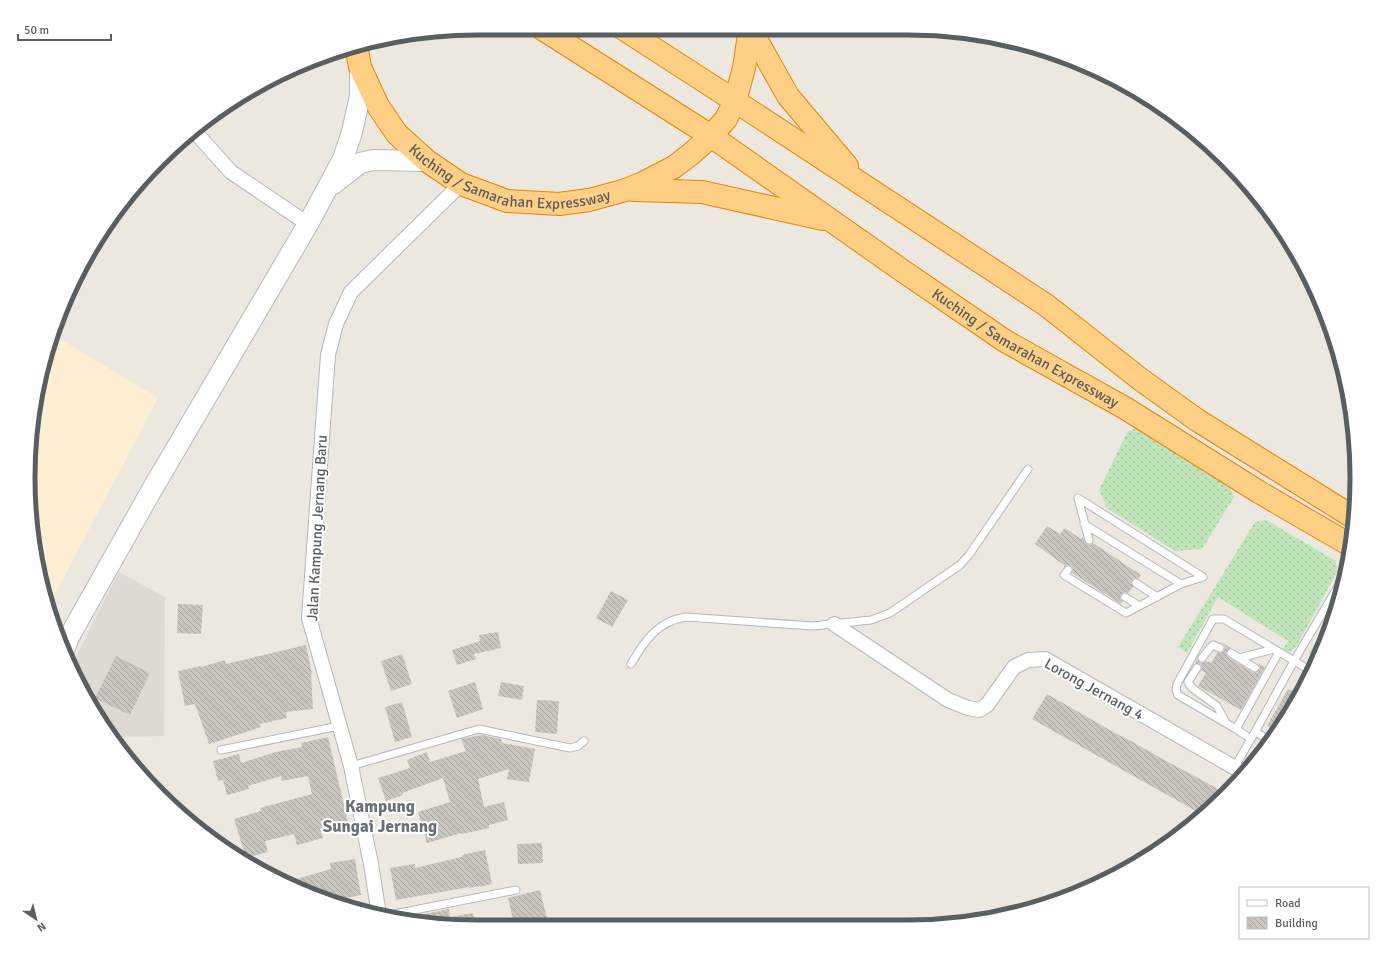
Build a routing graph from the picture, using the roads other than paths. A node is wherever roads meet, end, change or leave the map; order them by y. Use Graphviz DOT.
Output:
graph roads {
  1 [pos="552,35"];
  2 [pos="633,35"];
  3 [pos="752,35"];
  4 [pos="756,35"];
  5 [pos="357,52"];
  6 [pos="360,68"];
  7 [pos="735,101"];
  8 [pos="198,135"];
  9 [pos="711,136"];
  10 [pos="427,160"];
  11 [pos="861,183"];
  12 [pos="461,184"];
  13 [pos="327,188"];
  14 [pos="626,190"];
  15 [pos="834,222"];
  16 [pos="308,224"];
  17 [pos="1028,469"];
  18 [pos="1348,515"];
  19 [pos="1084,524"];
  20 [pos="1088,540"];
  21 [pos="1345,542"];
  22 [pos="1068,570"];
  23 [pos="1136,583"];
  24 [pos="1181,584"];
  25 [pos="1335,591"];
  26 [pos="1157,596"];
  27 [pos="1126,597"];
  28 [pos="1139,606"];
  29 [pos="834,624"];
  30 [pos="67,643"];
  31 [pos="1220,648"];
  32 [pos="1276,651"];
  33 [pos="1231,653"];
  34 [pos="1202,658"];
  35 [pos="1239,658"];
  36 [pos="1294,661"];
  37 [pos="631,664"];
  38 [pos="1197,668"];
  39 [pos="1255,668"];
  40 [pos="1306,668"];
  41 [pos="1226,723"];
  42 [pos="339,726"];
  43 [pos="1236,729"];
  44 [pos="1256,732"];
  45 [pos="1265,737"];
  46 [pos="1251,739"];
  47 [pos="584,741"];
  48 [pos="221,750"];
  49 [pos="350,766"];
  50 [pos="1239,770"];
  51 [pos="516,890"];
  52 [pos="378,908"];
  53 [pos="401,913"];
  1 -- 9 [label="highway, Kuching / Samarahan Expressway"];
  2 -- 7 [label="highway"];
  3 -- 7 [label="highway, Kuching / Samarahan Expressway"];
  4 -- 11 [label="highway"];
  5 -- 6 [label="highway, Kuching / Samarahan Expressway"];
  6 -- 10 [label="highway, Kuching / Samarahan Expressway"];
  6 -- 13 [label="street"];
  7 -- 9 [label="highway, Kuching / Samarahan Expressway"];
  7 -- 11 [label="highway"];
  8 -- 16 [label="street"];
  9 -- 14 [label="highway, Kuching / Samarahan Expressway"];
  9 -- 15 [label="highway, Kuching / Samarahan Expressway"];
  10 -- 12 [label="highway, Kuching / Samarahan Expressway"];
  10 -- 13 [label="street"];
  11 -- 18 [label="highway"];
  12 -- 14 [label="highway, Kuching / Samarahan Expressway"];
  12 -- 42 [label="street, Jalan Kampung Jernang Baru"];
  13 -- 16 [label="street"];
  14 -- 15 [label="highway"];
  15 -- 21 [label="highway, Kuching / Samarahan Expressway"];
  16 -- 30 [label="street"];
  17 -- 29 [label="lane"];
  19 -- 20 [label="lane"];
  19 -- 24 [label="lane"];
  19 -- 24 [label="lane"];
  22 -- 28 [label="lane"];
  23 -- 26 [label="lane"];
  24 -- 26 [label="lane"];
  25 -- 36 [label="lane"];
  26 -- 28 [label="lane"];
  27 -- 28 [label="lane"];
  29 -- 37 [label="lane"];
  29 -- 50 [label="street, Lorong Jernang 4"];
  31 -- 34 [label="lane"];
  32 -- 35 [label="lane"];
  32 -- 36 [label="lane"];
  32 -- 41 [label="lane"];
  32 -- 43 [label="lane"];
  33 -- 35 [label="lane"];
  35 -- 39 [label="lane"];
  36 -- 40 [label="lane"];
  36 -- 44 [label="lane"];
  38 -- 41 [label="lane"];
  41 -- 43 [label="lane"];
  42 -- 48 [label="lane"];
  42 -- 49 [label="street, Jalan Kampung Jernang Baru"];
  43 -- 46 [label="lane"];
  44 -- 45 [label="lane"];
  44 -- 46 [label="lane"];
  46 -- 50 [label="lane"];
  47 -- 49 [label="lane"];
  49 -- 52 [label="street, Jalan Kampung Jernang Baru"];
  51 -- 53 [label="lane"];
}
